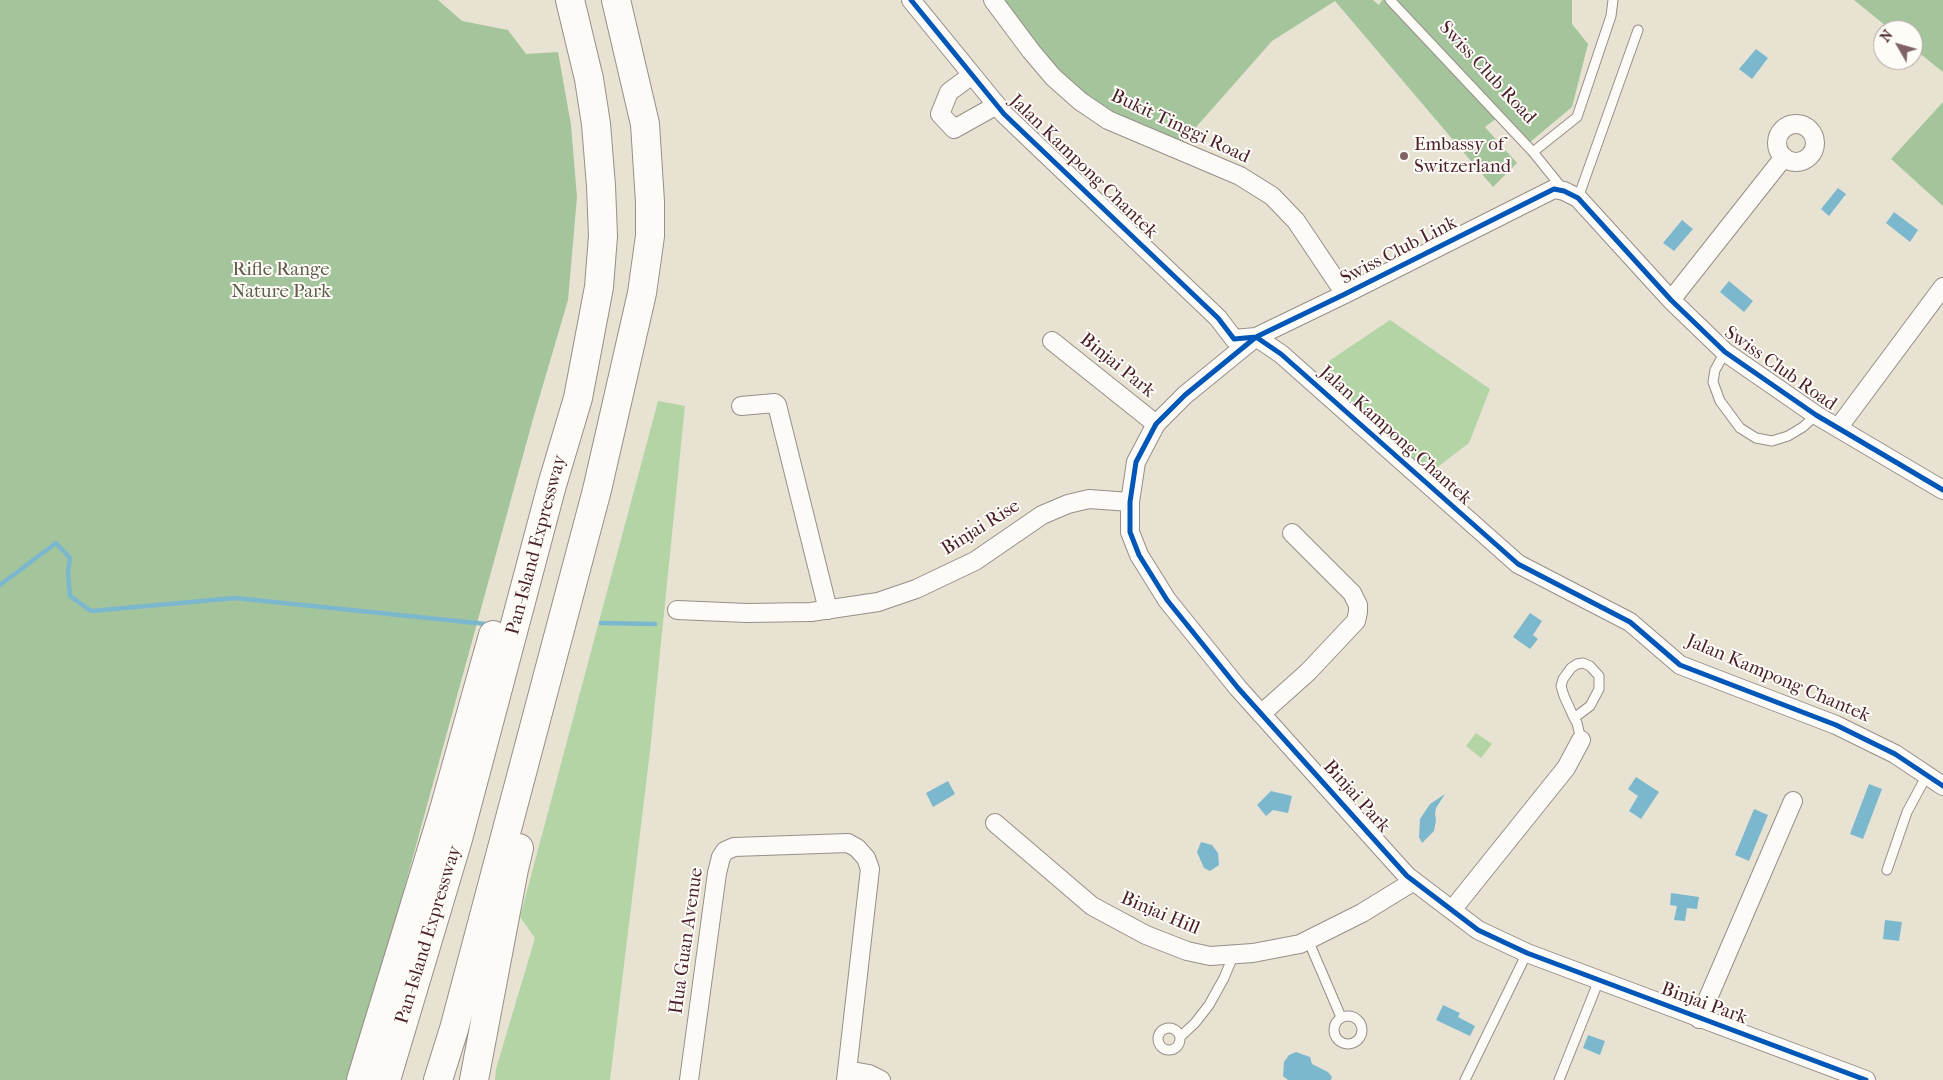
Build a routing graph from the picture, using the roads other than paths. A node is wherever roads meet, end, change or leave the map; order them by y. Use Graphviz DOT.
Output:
graph roads {
  1 [pos="616,0"];
  2 [pos="911,0"];
  3 [pos="992,0"];
  4 [pos="1390,0"];
  5 [pos="1614,0"];
  6 [pos="571,4"];
  7 [pos="1638,30"];
  8 [pos="972,75"];
  9 [pos="996,105"];
  10 [pos="1532,152"];
  11 [pos="1784,157"];
  12 [pos="1565,193"];
  13 [pos="1943,287"];
  14 [pos="1345,294"];
  15 [pos="1671,300"];
  16 [pos="1256,337"];
  17 [pos="1052,341"];
  18 [pos="1725,352"];
  19 [pos="742,406"];
  20 [pos="1816,415"];
  21 [pos="1156,424"];
  22 [pos="1838,428"];
  23 [pos="552,485"];
  24 [pos="597,490"];
  25 [pos="1943,490"];
  26 [pos="1130,502"];
  27 [pos="1292,533"];
  28 [pos="677,610"];
  29 [pos="828,610"];
  30 [pos="1260,714"];
  31 [pos="1574,718"];
  32 [pos="1582,740"];
  33 [pos="1927,775"];
  34 [pos="1943,786"];
  35 [pos="1793,801"];
  36 [pos="995,823"];
  37 [pos="1887,870"];
  38 [pos="1414,881"];
  39 [pos="1452,910"];
  40 [pos="1308,940"];
  41 [pos="1527,953"];
  42 [pos="1234,954"];
  43 [pos="1599,980"];
  44 [pos="1341,1017"];
  45 [pos="1699,1019"];
  46 [pos="1180,1037"];
  47 [pos="847,1075"];
  48 [pos="361,1080"];
  49 [pos="386,1080"];
  50 [pos="438,1080"];
  51 [pos="474,1080"];
  52 [pos="688,1080"];
  53 [pos="881,1080"];
  54 [pos="1465,1080"];
  55 [pos="1559,1080"];
  56 [pos="1866,1080"];
  1 -- 24 [label="highway"];
  2 -- 8 [label="street, Jalan Kampong Chantek"];
  3 -- 14 [label="street, Bukit Tinggi Road"];
  4 -- 10 [label="lane, Swiss Club Road"];
  5 -- 10 [label="lane"];
  6 -- 23 [label="highway, Pan-Island Expressway"];
  7 -- 12 [label="lane"];
  8 -- 9 [label="street, Jalan Kampong Chantek"];
  8 -- 9 [label="street"];
  9 -- 16 [label="street, Jalan Kampong Chantek"];
  10 -- 12 [label="lane, Swiss Club Road"];
  11 -- 15 [label="street"];
  12 -- 14 [label="street, Swiss Club Link"];
  12 -- 15 [label="street, Swiss Club Road"];
  13 -- 22 [label="street, Swiss Club Road"];
  14 -- 16 [label="street, Swiss Club Link"];
  15 -- 18 [label="street, Swiss Club Road"];
  16 -- 21 [label="street, Binjai Park"];
  16 -- 33 [label="street, Jalan Kampong Chantek"];
  17 -- 21 [label="street, Binjai Park"];
  18 -- 20 [label="street, Swiss Club Road"];
  18 -- 20 [label="lane"];
  19 -- 29 [label="street"];
  20 -- 22 [label="street, Swiss Club Road"];
  21 -- 26 [label="street, Binjai Park"];
  22 -- 25 [label="street, Swiss Club Road"];
  23 -- 48 [label="highway"];
  23 -- 49 [label="highway, Pan-Island Expressway"];
  24 -- 50 [label="highway"];
  24 -- 51 [label="highway"];
  26 -- 29 [label="street, Binjai Rise"];
  26 -- 30 [label="street, Binjai Park"];
  27 -- 30 [label="street"];
  28 -- 29 [label="street, Binjai Rise"];
  30 -- 38 [label="street, Binjai Park"];
  31 -- 31 [label="lane"];
  31 -- 32 [label="lane"];
  32 -- 39 [label="street"];
  33 -- 34 [label="street, Jalan Kampong Chantek"];
  33 -- 37 [label="lane"];
  35 -- 45 [label="street, Binjai Park"];
  36 -- 42 [label="street, Binjai Hill"];
  38 -- 39 [label="street, Binjai Park"];
  38 -- 40 [label="street, Binjai Hill"];
  39 -- 41 [label="street, Binjai Park"];
  40 -- 42 [label="street, Binjai Hill"];
  40 -- 44 [label="lane"];
  41 -- 43 [label="street, Binjai Park"];
  41 -- 54 [label="lane"];
  42 -- 46 [label="lane"];
  43 -- 45 [label="street, Binjai Park"];
  43 -- 55 [label="lane"];
  45 -- 56 [label="street, Binjai Park"];
  47 -- 52 [label="street, Hua Guan Avenue"];
  47 -- 53 [label="street"];
}
